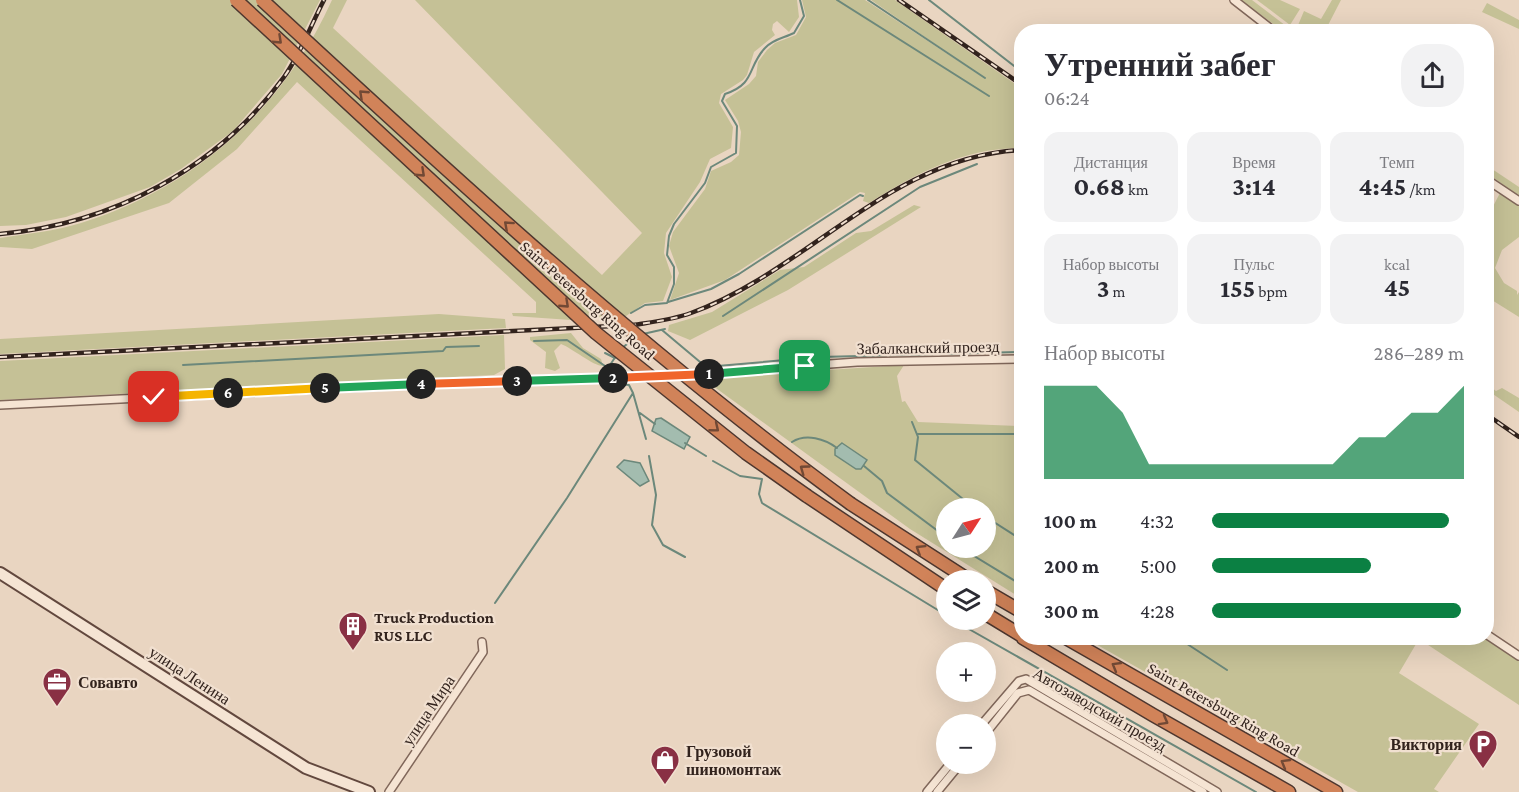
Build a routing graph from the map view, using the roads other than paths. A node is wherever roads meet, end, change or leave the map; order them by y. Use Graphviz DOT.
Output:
graph roads {
  1 [pos="236,0"];
  2 [pos="262,0"];
  3 [pos="1234,0"];
  4 [pos="1265,24"];
  5 [pos="1494,184"];
  6 [pos="1519,201"];
  7 [pos="1014,359"];
  8 [pos="0,405"];
  9 [pos="953,570"];
  10 [pos="0,573"];
  11 [pos="936,583"];
  12 [pos="996,597"];
  13 [pos="1014,607"];
  14 [pos="996,620"];
  15 [pos="1014,632"];
  16 [pos="1494,639"];
  17 [pos="482,642"];
  18 [pos="1035,645"];
  19 [pos="1078,645"];
  20 [pos="1519,656"];
  21 [pos="991,714"];
  22 [pos="996,720"];
  23 [pos="942,774"];
  24 [pos="952,774"];
  25 [pos="369,792"];
  26 [pos="388,792"];
  27 [pos="927,792"];
  28 [pos="937,792"];
  29 [pos="1203,792"];
  30 [pos="1217,792"];
  31 [pos="1289,792"];
  32 [pos="1336,792"];
  1 -- 11 [label="highway, Saint Petersburg Ring Road, one-way, bridge"];
  9 -- 2 [label="highway, Saint Petersburg Ring Road, one-way, bridge"];
  3 -- 4 [label="street"];
  5 -- 6 [label="street"];
  7 -- 8 [label="street, Забалканский проезд"];
  10 -- 25 [label="street, улица Ленина"];
  12 -- 13 [label="highway"];
  14 -- 15 [label="highway"];
  16 -- 20 [label="street"];
  17 -- 26 [label="street, улица Мира"];
  18 -- 31 [label="highway, one-way"];
  32 -- 19 [label="highway, Saint Petersburg Ring Road, one-way"];
  21 -- 30 [label="street, Автозаводский проезд"];
  22 -- 29 [label="street, Автозаводский проезд"];
  23 -- 27 [label="street"];
  24 -- 28 [label="street"];
}
